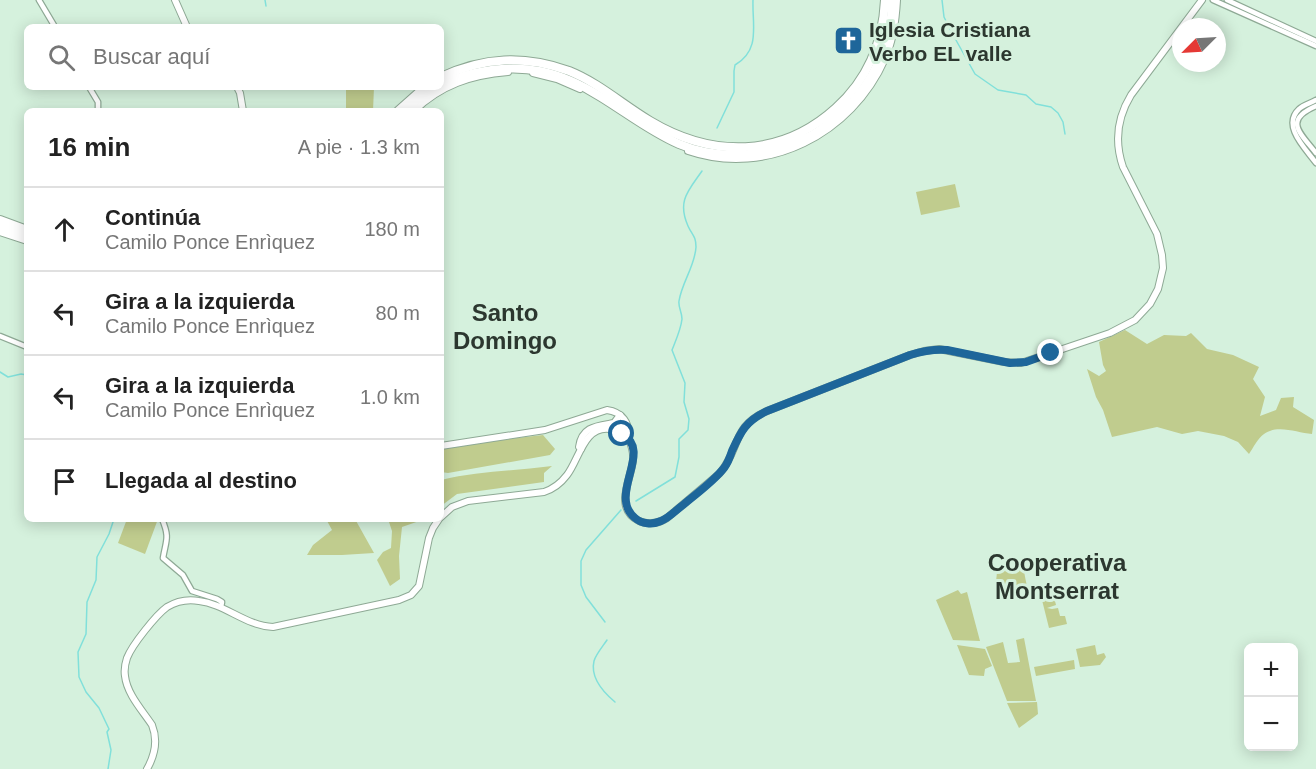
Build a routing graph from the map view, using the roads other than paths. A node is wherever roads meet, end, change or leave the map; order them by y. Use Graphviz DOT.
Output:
graph roads {
  1 [pos="39,0"];
  2 [pos="175,0"];
  3 [pos="885,0"];
  4 [pos="892,0"];
  5 [pos="897,0"];
  6 [pos="1202,0"];
  7 [pos="1213,0"];
  8 [pos="1227,0"];
  9 [pos="53,24"];
  10 [pos="186,24"];
  11 [pos="1316,41"];
  12 [pos="1316,46"];
  13 [pos="444,76"];
  14 [pos="444,84"];
  15 [pos="444,88"];
  16 [pos="91,90"];
  17 [pos="238,90"];
  18 [pos="422,90"];
  19 [pos="433,90"];
  20 [pos="441,90"];
  21 [pos="1316,100"];
  22 [pos="1316,106"];
  23 [pos="98,108"];
  24 [pos="242,108"];
  25 [pos="401,108"];
  26 [pos="408,108"];
  27 [pos="418,108"];
  28 [pos="1316,153"];
  29 [pos="1316,163"];
  30 [pos="0,220"];
  31 [pos="0,227"];
  32 [pos="24,229"];
  33 [pos="0,232"];
  34 [pos="24,238"];
  35 [pos="24,238"];
  36 [pos="0,336"];
  37 [pos="24,346"];
  38 [pos="620,415"];
  39 [pos="628,437"];
  40 [pos="444,446"];
  41 [pos="581,449"];
  42 [pos="444,515"];
  43 [pos="163,522"];
  44 [pos="437,522"];
  45 [pos="221,607"];
  46 [pos="147,769"];
  1 -- 9 [label="street"];
  2 -- 10 [label="main road"];
  3 -- 13 [label="highway"];
  4 -- 14 [label="highway"];
  5 -- 15 [label="main road"];
  6 -- 39 [label="main road"];
  7 -- 12 [label="street"];
  8 -- 11 [label="street"];
  16 -- 23 [label="street"];
  17 -- 24 [label="main road"];
  18 -- 25 [label="highway"];
  19 -- 26 [label="highway"];
  20 -- 27 [label="main road"];
  21 -- 29 [label="street"];
  22 -- 28 [label="street"];
  30 -- 32 [label="highway"];
  31 -- 34 [label="highway"];
  33 -- 35 [label="main road"];
  36 -- 37 [label="street"];
  38 -- 39 [label="main road"];
  38 -- 40 [label="main road"];
  38 -- 41 [label="main road"];
  39 -- 41 [label="main road"];
  41 -- 42 [label="main road"];
  43 -- 45 [label="street"];
  44 -- 45 [label="main road"];
  45 -- 46 [label="main road"];
}
